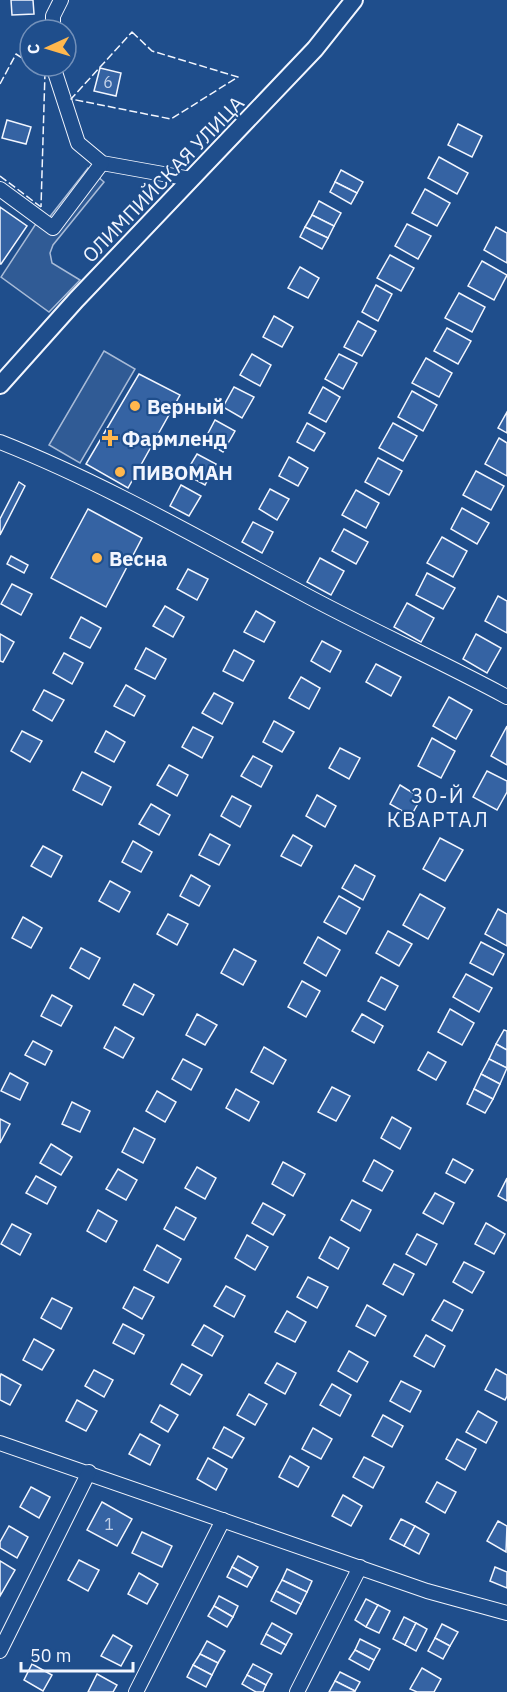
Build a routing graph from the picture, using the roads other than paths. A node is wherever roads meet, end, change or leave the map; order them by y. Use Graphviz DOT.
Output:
graph roads {
  1 [pos="61,0"];
  2 [pos="354,0"];
  3 [pos="53,18"];
  4 [pos="57,78"];
  5 [pos="102,164"];
  6 [pos="191,179"];
  7 [pos="0,189"];
  8 [pos="0,385"];
  9 [pos="0,442"];
  10 [pos="507,697"];
  11 [pos="0,1443"];
  12 [pos="89,1472"];
  13 [pos="223,1520"];
  14 [pos="360,1567"];
  15 [pos="507,1613"];
  16 [pos="0,1651"];
  17 [pos="136,1692"];
  18 [pos="297,1692"];
  1 -- 3 [label="street"];
  2 -- 6 [label="street, ОЛИМПИЙСКАЯ УЛИЦА"];
  4 -- 5 [label="street"];
  5 -- 6 [label="street"];
  5 -- 7 [label="street"];
  6 -- 8 [label="street, ОЛИМПИЙСКАЯ УЛИЦА"];
  9 -- 10 [label="street"];
  11 -- 12 [label="street"];
  12 -- 13 [label="street"];
  12 -- 16 [label="street"];
  13 -- 14 [label="street"];
  13 -- 17 [label="street"];
  14 -- 15 [label="street"];
  14 -- 18 [label="street"];
}
